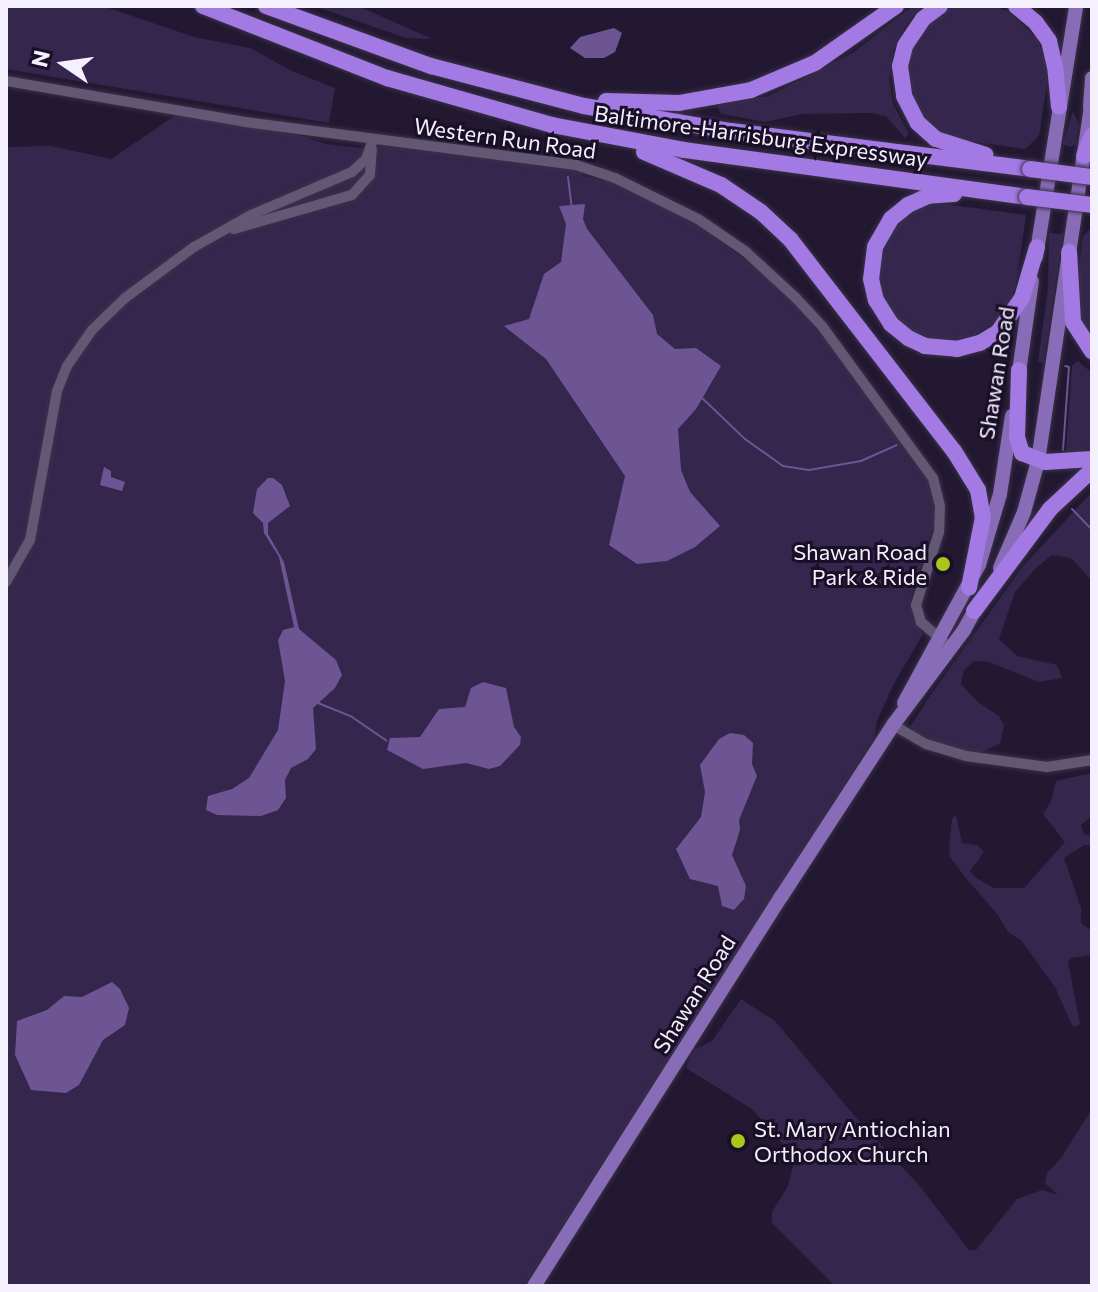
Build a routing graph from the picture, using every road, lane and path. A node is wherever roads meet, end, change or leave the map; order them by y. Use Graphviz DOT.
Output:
graph roads {
  1 [pos="203,6"];
  2 [pos="266,6"];
  3 [pos="896,6"];
  4 [pos="940,6"];
  5 [pos="1016,6"];
  6 [pos="1076,6"];
  7 [pos="1092,78"];
  8 [pos="6,81"];
  9 [pos="550,98"];
  10 [pos="1091,106"];
  11 [pos="1059,107"];
  12 [pos="586,132"];
  13 [pos="1092,135"];
  14 [pos="373,140"];
  15 [pos="807,141"];
  16 [pos="986,155"];
  17 [pos="1088,162"];
  18 [pos="1030,165"];
  19 [pos="1092,177"];
  20 [pos="1020,196"];
  21 [pos="1092,205"];
  22 [pos="217,233"];
  23 [pos="1037,247"];
  24 [pos="1069,252"];
  25 [pos="1092,351"];
  26 [pos="1019,370"];
  27 [pos="1092,459"];
  28 [pos="1038,461"];
  29 [pos="1092,470"];
  30 [pos="6,582"];
  31 [pos="969,588"];
  32 [pos="974,611"];
  33 [pos="942,640"];
  34 [pos="926,684"];
  35 [pos="893,725"];
  36 [pos="1092,760"];
  37 [pos="534,1286"];
  1 -- 12 [label="highway, Baltimore-Harrisburg Expressway"];
  2 -- 9 [label="highway, Baltimore-Harrisburg Expressway"];
  3 -- 9 [label="highway"];
  4 -- 16 [label="highway"];
  5 -- 11 [label="highway"];
  6 -- 11 [label="main road, Shawan Road"];
  7 -- 10 [label="main road, Shawan Road"];
  8 -- 14 [label="street, Western Run Road"];
  9 -- 15 [label="highway, Baltimore-Harrisburg Expressway"];
  10 -- 17 [label="main road, Shawan Road"];
  11 -- 23 [label="main road, Shawan Road"];
  12 -- 20 [label="highway, Baltimore-Harrisburg Expressway"];
  12 -- 31 [label="highway"];
  13 -- 17 [label="highway"];
  14 -- 22 [label="street"];
  14 -- 22 [label="street"];
  14 -- 33 [label="street, Western Run Road"];
  15 -- 16 [label="highway"];
  15 -- 18 [label="highway, Baltimore-Harrisburg Expressway"];
  16 -- 18 [label="highway"];
  17 -- 18 [label="highway"];
  17 -- 24 [label="main road, Shawan Road"];
  18 -- 19 [label="highway, Baltimore-Harrisburg Expressway, bridge"];
  20 -- 21 [label="highway, Baltimore-Harrisburg Expressway, bridge"];
  20 -- 23 [label="highway"];
  22 -- 30 [label="street"];
  23 -- 26 [label="main road, Shawan Road"];
  24 -- 25 [label="highway"];
  24 -- 28 [label="main road, Shawan Road"];
  26 -- 28 [label="highway"];
  26 -- 31 [label="main road, Shawan Road"];
  27 -- 28 [label="highway"];
  28 -- 32 [label="main road, Shawan Road"];
  29 -- 32 [label="highway"];
  31 -- 33 [label="main road, Shawan Road"];
  32 -- 33 [label="main road, Shawan Road"];
  32 -- 34 [label="main road, Shawan Road"];
  33 -- 34 [label="main road, Shawan Road"];
  33 -- 35 [label="main road, Shawan Road"];
  34 -- 35 [label="main road, Shawan Road"];
  35 -- 36 [label="street"];
  35 -- 37 [label="main road, Shawan Road"];
}
